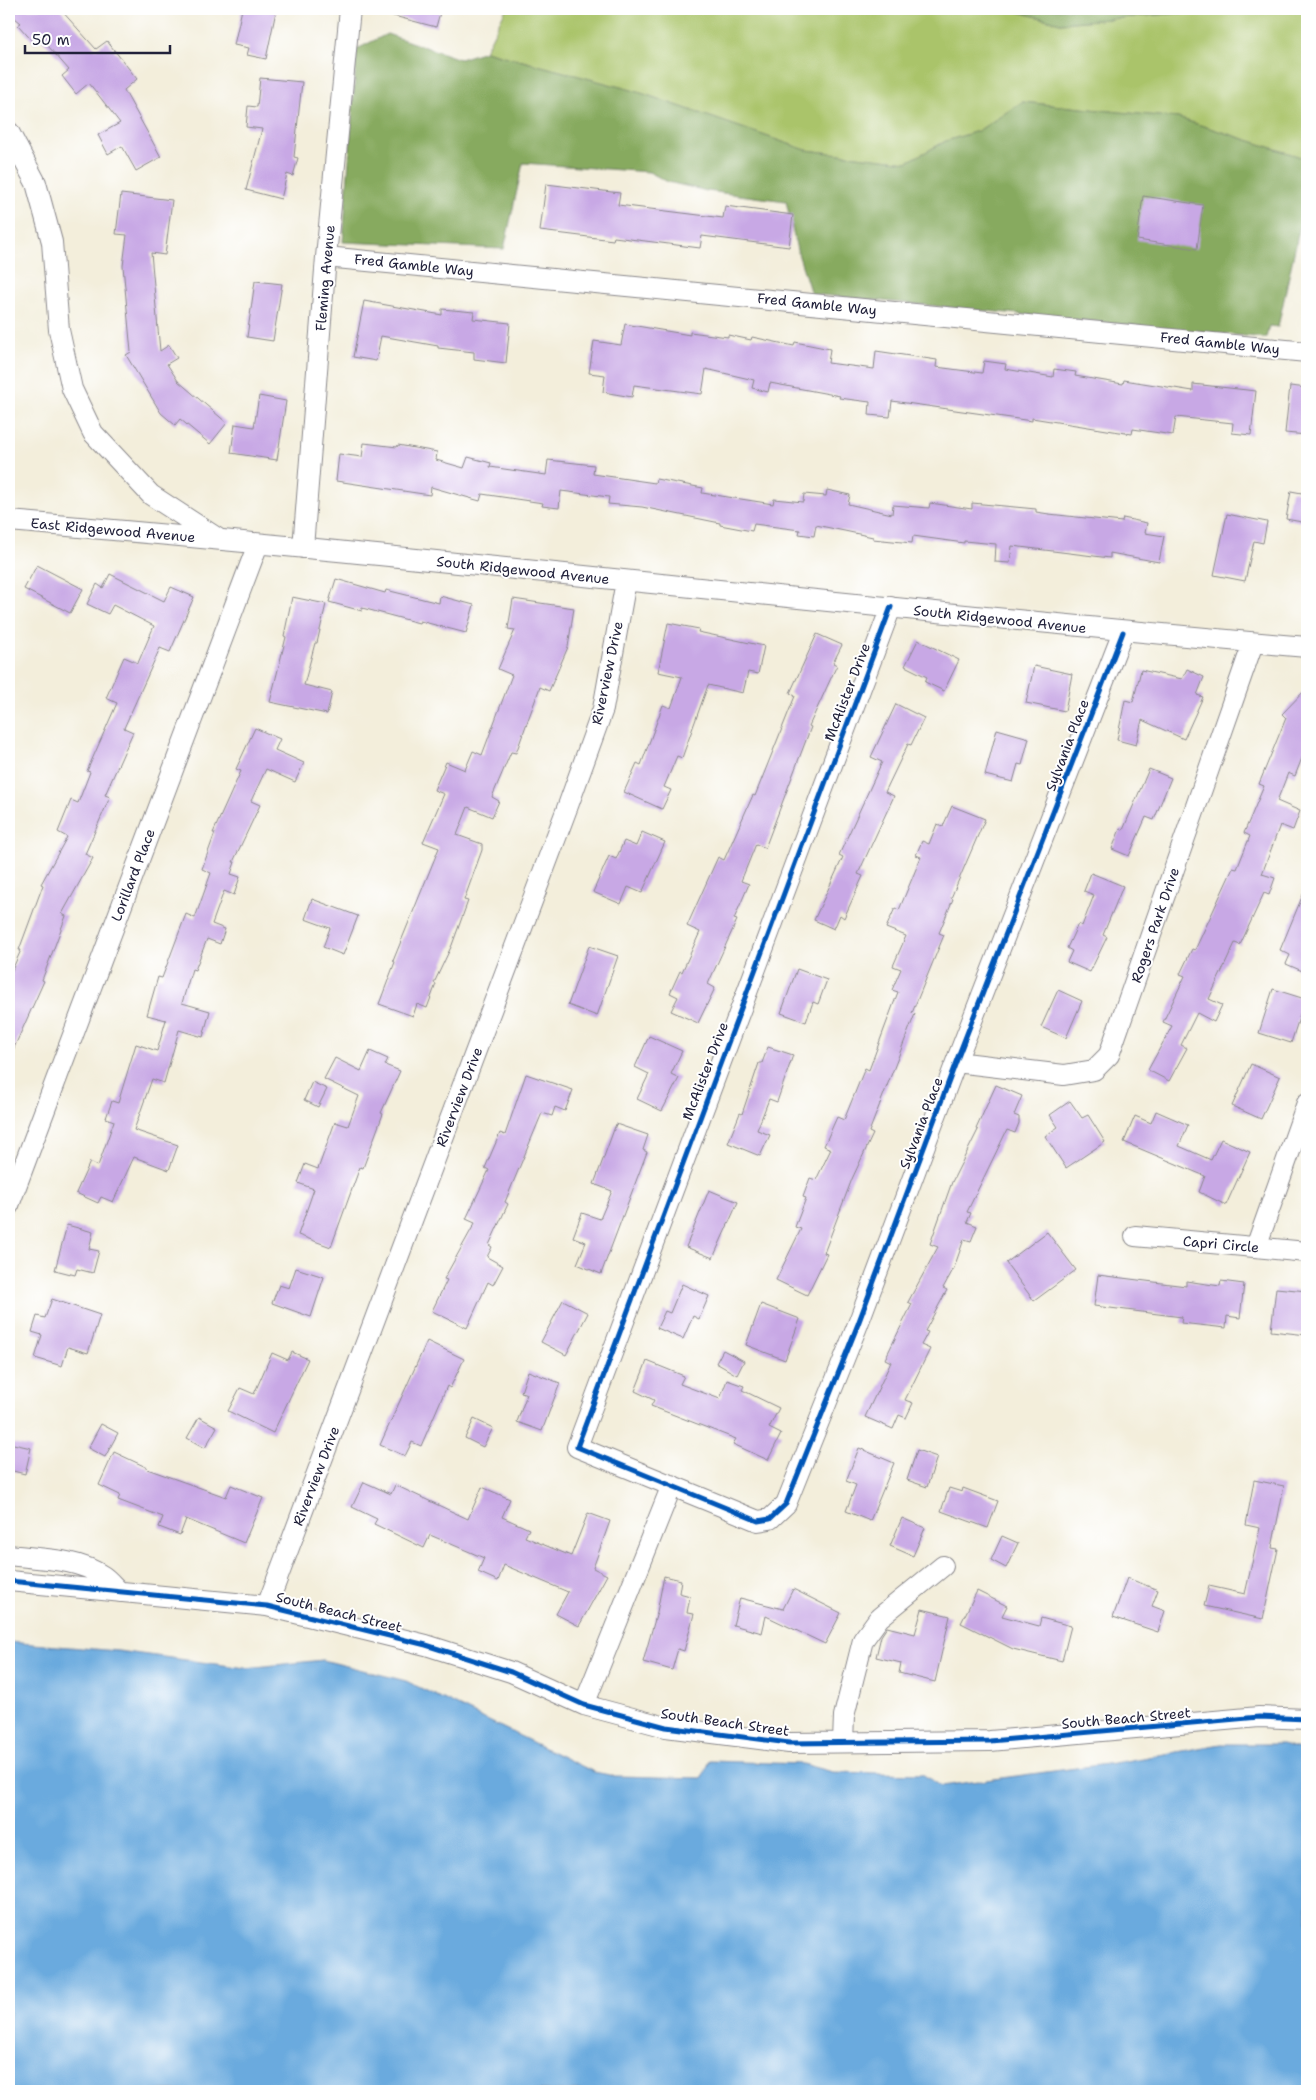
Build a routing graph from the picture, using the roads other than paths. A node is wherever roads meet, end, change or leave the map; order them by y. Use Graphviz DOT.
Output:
graph roads {
  1 [pos="350,9"];
  2 [pos="9,132"];
  3 [pos="326,257"];
  4 [pos="1307,352"];
  5 [pos="9,521"];
  6 [pos="218,539"];
  7 [pos="258,544"];
  8 [pos="304,548"];
  9 [pos="626,581"];
  10 [pos="891,607"];
  11 [pos="1122,632"];
  12 [pos="1253,643"];
  13 [pos="1307,647"];
  14 [pos="956,1062"];
  15 [pos="1307,1103"];
  16 [pos="9,1205"];
  17 [pos="1135,1236"];
  18 [pos="1256,1247"];
  19 [pos="1307,1252"];
  20 [pos="672,1485"];
  21 [pos="9,1555"];
  22 [pos="943,1566"];
  23 [pos="9,1581"];
  24 [pos="120,1592"];
  25 [pos="267,1606"];
  26 [pos="584,1705"];
  27 [pos="1307,1719"];
  28 [pos="843,1742"];
  1 -- 3 [label="street, Fleming Avenue"];
  2 -- 6 [label="street, South Ridgewood Avenue"];
  3 -- 4 [label="street, Fred Gamble Way"];
  3 -- 8 [label="street, Fleming Avenue"];
  5 -- 6 [label="street, East Ridgewood Avenue"];
  6 -- 7 [label="street, South Ridgewood Avenue"];
  7 -- 8 [label="street, South Ridgewood Avenue"];
  7 -- 16 [label="street, Lorillard Place"];
  8 -- 9 [label="street, South Ridgewood Avenue"];
  9 -- 10 [label="street, South Ridgewood Avenue"];
  9 -- 25 [label="street, Riverview Drive"];
  10 -- 11 [label="street, South Ridgewood Avenue"];
  10 -- 20 [label="street, McAlister Drive"];
  11 -- 12 [label="street, South Ridgewood Avenue"];
  11 -- 14 [label="street, Sylvania Place"];
  12 -- 13 [label="street, South Ridgewood Avenue"];
  12 -- 14 [label="street, Rogers Park Drive"];
  14 -- 20 [label="street, Sylvania Place"];
  15 -- 18 [label="street"];
  17 -- 18 [label="street, Capri Circle"];
  18 -- 19 [label="street, Capri Circle"];
  20 -- 26 [label="street"];
  21 -- 24 [label="street"];
  22 -- 28 [label="street"];
  23 -- 24 [label="street, South Beach Street"];
  24 -- 25 [label="street, South Beach Street"];
  25 -- 26 [label="street, South Beach Street"];
  26 -- 28 [label="street, South Beach Street"];
  27 -- 28 [label="street, South Beach Street"];
}
